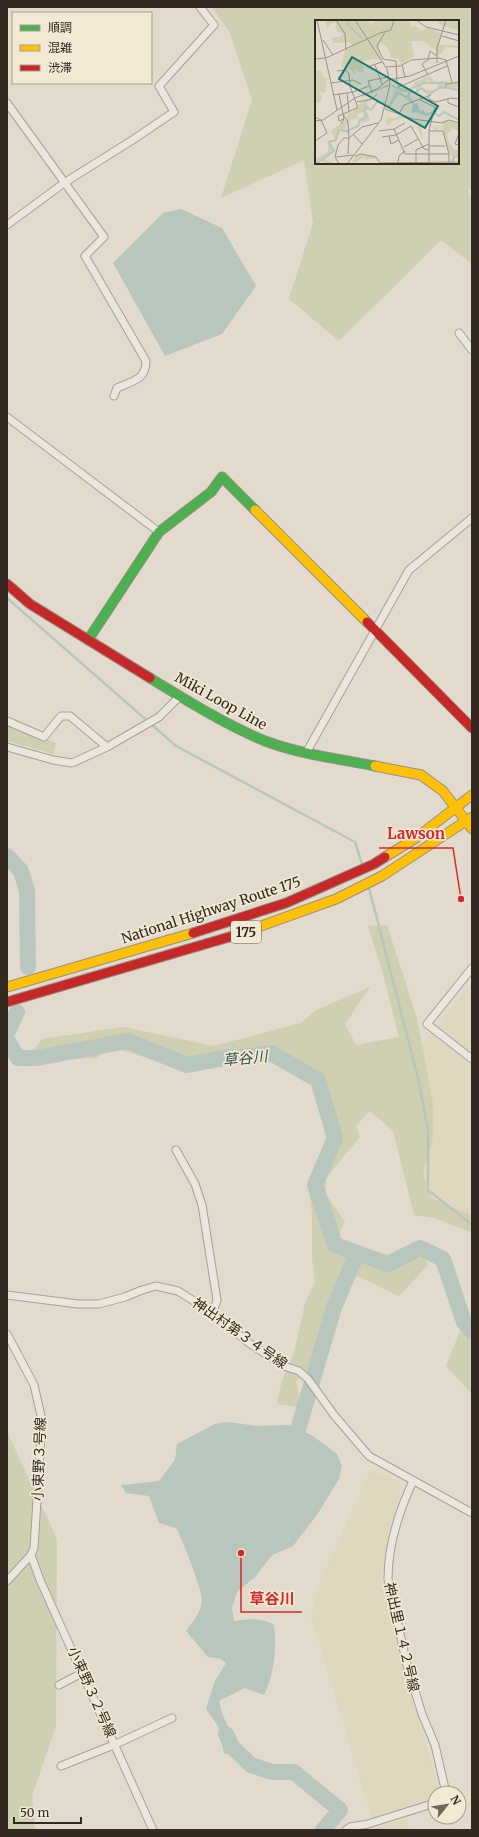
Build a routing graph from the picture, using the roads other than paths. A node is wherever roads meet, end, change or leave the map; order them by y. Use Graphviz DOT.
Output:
graph roads {
  1 [pos="200,7"];
  2 [pos="7,103"];
  3 [pos="64,183"];
  4 [pos="7,224"];
  5 [pos="459,333"];
  6 [pos="472,350"];
  7 [pos="114,396"];
  8 [pos="7,417"];
  9 [pos="472,518"];
  10 [pos="159,532"];
  11 [pos="7,584"];
  12 [pos="375,632"];
  13 [pos="88,640"];
  14 [pos="180,696"];
  15 [pos="7,721"];
  16 [pos="472,728"];
  17 [pos="7,747"];
  18 [pos="107,747"];
  19 [pos="306,753"];
  20 [pos="472,795"];
  21 [pos="456,808"];
  22 [pos="470,822"];
  23 [pos="472,968"];
  24 [pos="7,987"];
  25 [pos="7,1002"];
  26 [pos="472,1059"];
  27 [pos="176,1150"];
  28 [pos="7,1295"];
  29 [pos="213,1313"];
  30 [pos="7,1334"];
  31 [pos="413,1481"];
  32 [pos="472,1513"];
  33 [pos="31,1555"];
  34 [pos="7,1581"];
  35 [pos="82,1673"];
  36 [pos="59,1685"];
  37 [pos="172,1718"];
  38 [pos="116,1744"];
  39 [pos="61,1766"];
  40 [pos="444,1785"];
  41 [pos="427,1806"];
  42 [pos="153,1830"];
  43 [pos="346,1830"];
  1 -- 3 [label="street"];
  2 -- 3 [label="street"];
  3 -- 4 [label="street"];
  3 -- 7 [label="street"];
  5 -- 6 [label="street"];
  8 -- 10 [label="street"];
  9 -- 12 [label="street"];
  10 -- 12 [label="main road"];
  10 -- 13 [label="main road"];
  11 -- 13 [label="main road, Miki Loop Line"];
  12 -- 16 [label="main road"];
  12 -- 19 [label="street"];
  13 -- 14 [label="main road, Miki Loop Line"];
  14 -- 18 [label="street"];
  14 -- 19 [label="main road, Miki Loop Line"];
  15 -- 18 [label="street"];
  17 -- 18 [label="street"];
  19 -- 21 [label="main road, Miki Loop Line"];
  20 -- 21 [label="main road, National Highway Route 175 / 175"];
  21 -- 22 [label="main road, Miki Loop Line"];
  21 -- 24 [label="main road, National Highway Route 175 / 175"];
  22 -- 25 [label="main road, National Highway Route 175 / 175"];
  23 -- 26 [label="street"];
  27 -- 29 [label="street"];
  28 -- 29 [label="street, 神出村第３４号線"];
  29 -- 31 [label="street, 神出村第３４号線"];
  30 -- 33 [label="street, 小束野３号線"];
  31 -- 32 [label="street, 神出村第３４号線"];
  31 -- 40 [label="street, 神出里１４２号線"];
  33 -- 34 [label="street"];
  33 -- 35 [label="street, 小束野３２号線"];
  35 -- 36 [label="street"];
  35 -- 38 [label="street, 小束野３２号線"];
  37 -- 38 [label="street"];
  38 -- 39 [label="street"];
  38 -- 42 [label="street, 小束野３２号線"];
  41 -- 43 [label="street"];
}
